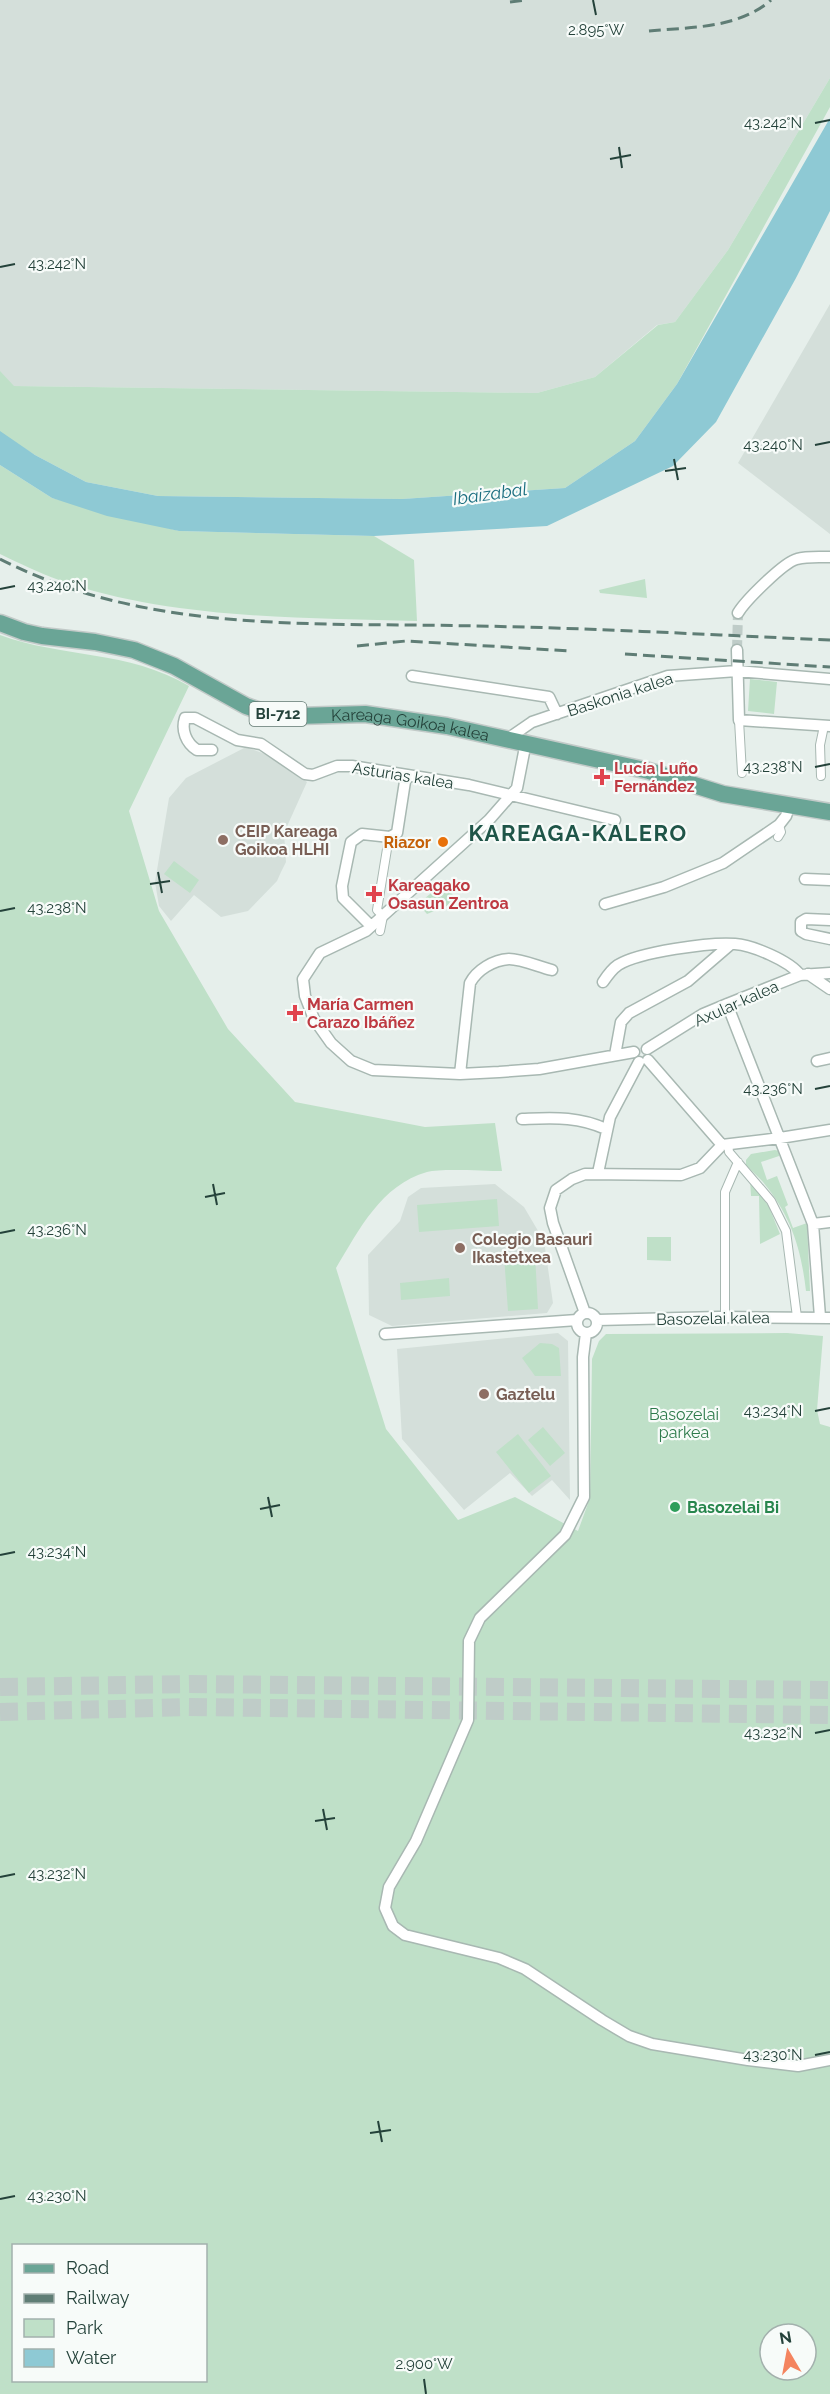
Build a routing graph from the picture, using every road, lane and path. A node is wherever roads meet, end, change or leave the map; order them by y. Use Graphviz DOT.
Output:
graph roads {
  1 [pos="830,557"];
  2 [pos="738,613"];
  3 [pos="0,623"];
  4 [pos="737,651"];
  5 [pos="737,670"];
  6 [pos="412,676"];
  7 [pos="830,679"];
  8 [pos="558,714"];
  9 [pos="739,720"];
  10 [pos="827,726"];
  11 [pos="509,738"];
  12 [pos="526,742"];
  13 [pos="212,750"];
  14 [pos="741,773"];
  15 [pos="406,775"];
  16 [pos="821,776"];
  17 [pos="510,796"];
  18 [pos="790,805"];
  19 [pos="829,810"];
  20 [pos="615,819"];
  21 [pos="778,825"];
  22 [pos="778,837"];
  23 [pos="388,843"];
  24 [pos="805,879"];
  25 [pos="830,880"];
  26 [pos="604,904"];
  27 [pos="383,916"];
  28 [pos="830,920"];
  29 [pos="375,928"];
  30 [pos="830,939"];
  31 [pos="731,944"];
  32 [pos="552,970"];
  33 [pos="830,973"];
  34 [pos="804,974"];
  35 [pos="603,982"];
  36 [pos="830,989"];
  37 [pos="727,1004"];
  38 [pos="615,1055"];
  39 [pos="642,1056"];
  40 [pos="830,1058"];
  41 [pos="817,1061"];
  42 [pos="460,1074"];
  43 [pos="522,1119"];
  44 [pos="606,1129"];
  45 [pos="830,1130"];
  46 [pos="780,1138"];
  47 [pos="725,1144"];
  48 [pos="738,1162"];
  49 [pos="598,1173"];
  50 [pos="830,1222"];
  51 [pos="813,1224"];
  52 [pos="581,1317"];
  53 [pos="725,1317"];
  54 [pos="797,1317"];
  55 [pos="825,1317"];
  56 [pos="597,1320"];
  57 [pos="586,1333"];
  58 [pos="385,1334"];
  59 [pos="830,2060"];
  1 -- 2 [label="street"];
  3 -- 11 [label="main road, Kareaga Goikoa kalea / BI-712"];
  4 -- 5 [label="street"];
  5 -- 7 [label="street, Baskonia kalea"];
  5 -- 8 [label="street, Baskonia kalea"];
  5 -- 9 [label="street"];
  6 -- 8 [label="street"];
  8 -- 11 [label="street, Baskonia kalea"];
  9 -- 10 [label="street"];
  9 -- 14 [label="street"];
  10 -- 16 [label="street"];
  11 -- 12 [label="main road, Kareaga Goikoa kalea / BI-712"];
  12 -- 17 [label="street"];
  12 -- 18 [label="main road, Kareaga Goikoa kalea / BI-712"];
  13 -- 15 [label="street, Asturias kalea"];
  15 -- 17 [label="street, Asturias kalea"];
  15 -- 29 [label="street"];
  17 -- 20 [label="street, Asturias kalea"];
  17 -- 27 [label="street"];
  18 -- 19 [label="main road, Kareaga Goikoa kalea / BI-712"];
  18 -- 21 [label="street"];
  21 -- 22 [label="street"];
  21 -- 26 [label="street"];
  23 -- 27 [label="street"];
  24 -- 25 [label="street"];
  27 -- 29 [label="street"];
  28 -- 30 [label="street"];
  29 -- 42 [label="street"];
  31 -- 34 [label="street"];
  31 -- 35 [label="street"];
  31 -- 38 [label="street"];
  32 -- 42 [label="street"];
  33 -- 34 [label="street, Axular kalea"];
  34 -- 36 [label="street"];
  34 -- 37 [label="street, Axular kalea"];
  37 -- 39 [label="street, Axular kalea"];
  37 -- 46 [label="street"];
  38 -- 39 [label="street"];
  38 -- 42 [label="street"];
  39 -- 44 [label="street"];
  39 -- 47 [label="street"];
  40 -- 41 [label="street"];
  43 -- 44 [label="street"];
  44 -- 49 [label="street"];
  45 -- 46 [label="street"];
  46 -- 47 [label="street"];
  46 -- 51 [label="street"];
  47 -- 48 [label="street"];
  47 -- 49 [label="street"];
  48 -- 53 [label="street"];
  48 -- 54 [label="street"];
  49 -- 52 [label="street"];
  50 -- 51 [label="street"];
  51 -- 55 [label="street"];
  52 -- 56 [label="street"];
  52 -- 57 [label="street"];
  52 -- 58 [label="street"];
  53 -- 54 [label="street, Basozelai kalea"];
  53 -- 56 [label="street, Basozelai kalea"];
  54 -- 55 [label="street, Basozelai kalea"];
  56 -- 57 [label="street"];
  57 -- 59 [label="street"];
}
